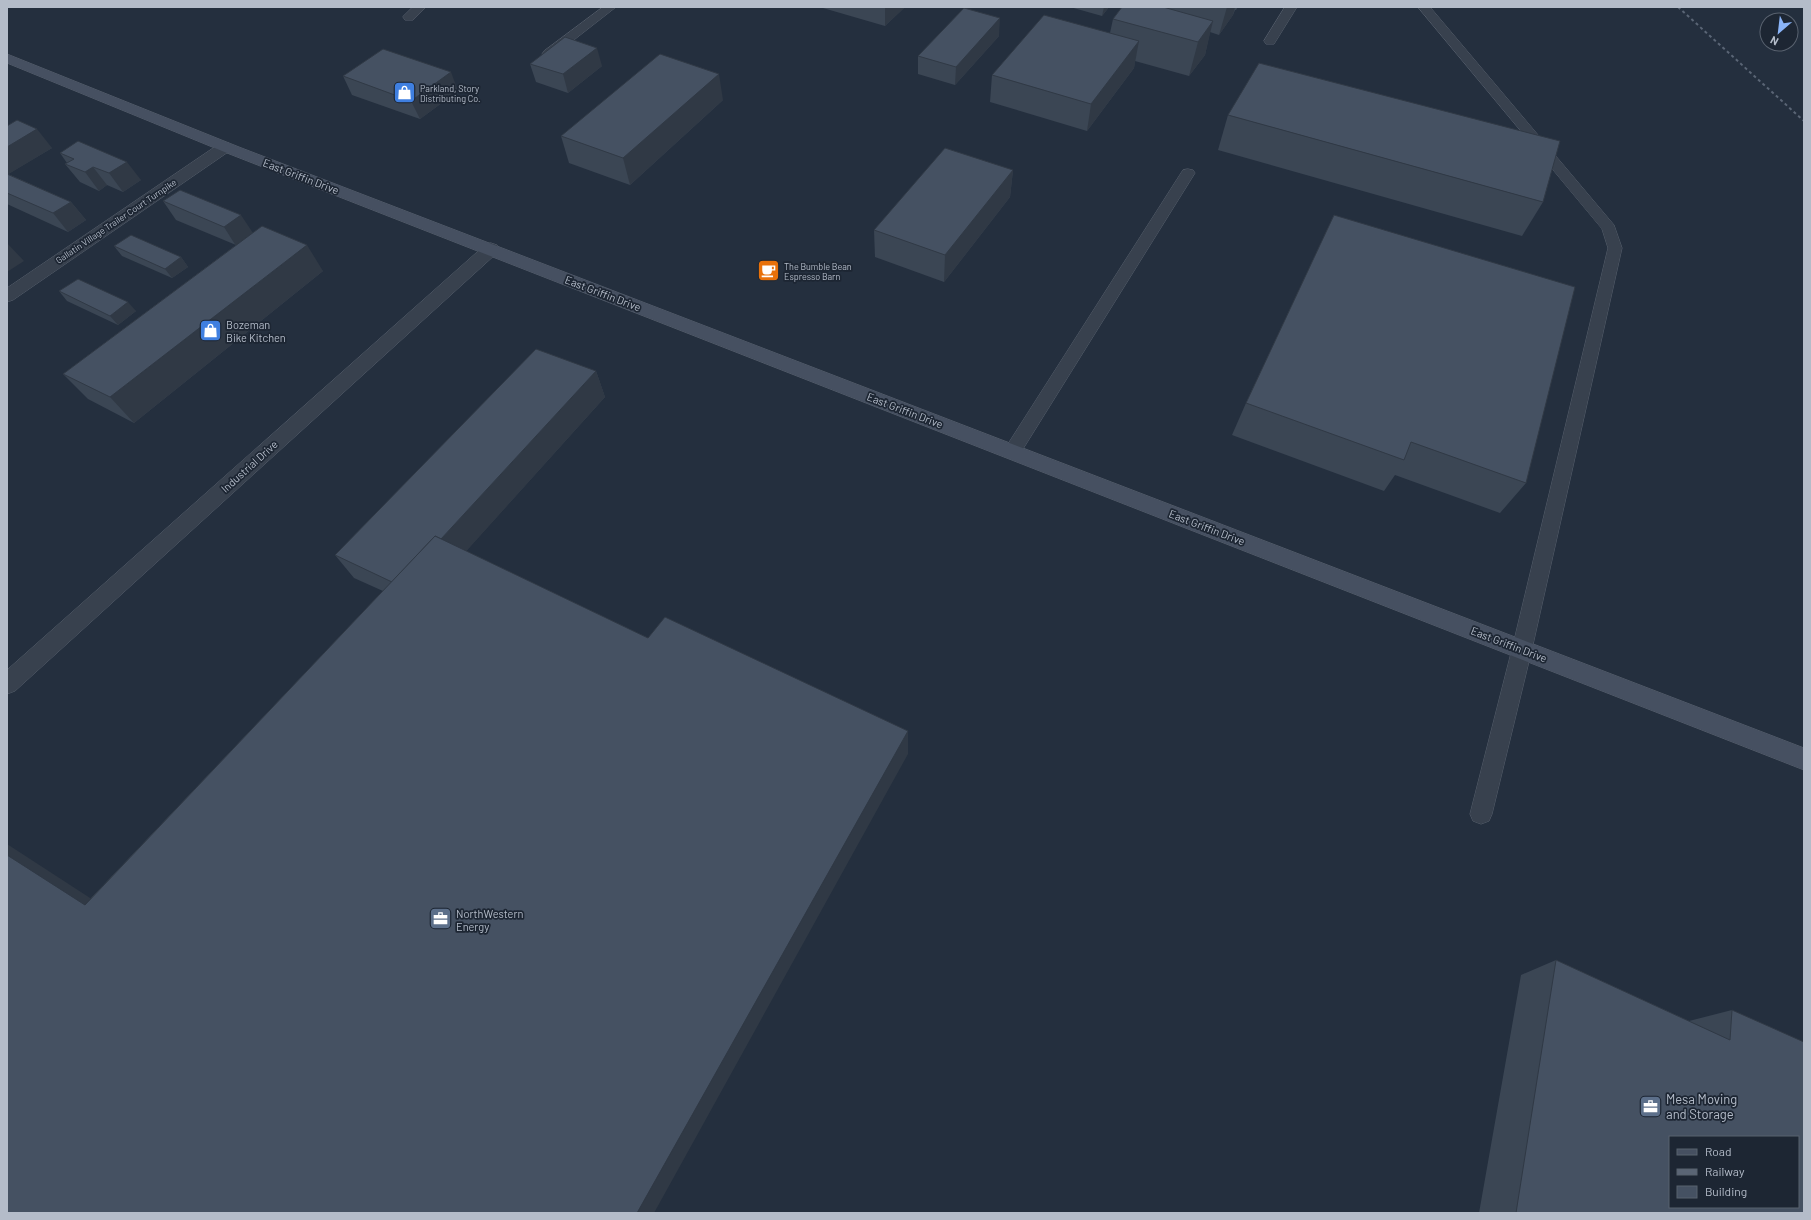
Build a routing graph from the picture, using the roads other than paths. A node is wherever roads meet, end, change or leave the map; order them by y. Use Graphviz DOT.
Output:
graph roads {
  1 [pos="420,7"];
  2 [pos="610,7"];
  3 [pos="1291,7"];
  4 [pos="1424,7"];
  5 [pos="409,17"];
  6 [pos="1270,41"];
  7 [pos="7,58"];
  8 [pos="540,60"];
  9 [pos="224,147"];
  10 [pos="1188,173"];
  11 [pos="491,249"];
  12 [pos="7,296"];
  13 [pos="1012,452"];
  14 [pos="1522,649"];
  15 [pos="7,684"];
  16 [pos="1804,759"];
  17 [pos="1481,814"];
  1 -- 5 [label="lane"];
  2 -- 8 [label="lane"];
  3 -- 6 [label="lane"];
  4 -- 14 [label="lane"];
  7 -- 9 [label="main road, East Griffin Drive"];
  9 -- 11 [label="main road, East Griffin Drive"];
  9 -- 12 [label="street, Gallatin Village Trailer Court Turnpike"];
  10 -- 13 [label="lane"];
  11 -- 13 [label="main road, East Griffin Drive"];
  11 -- 15 [label="street, Industrial Drive"];
  13 -- 14 [label="main road, East Griffin Drive"];
  14 -- 16 [label="main road, East Griffin Drive"];
  14 -- 17 [label="lane"];
}
